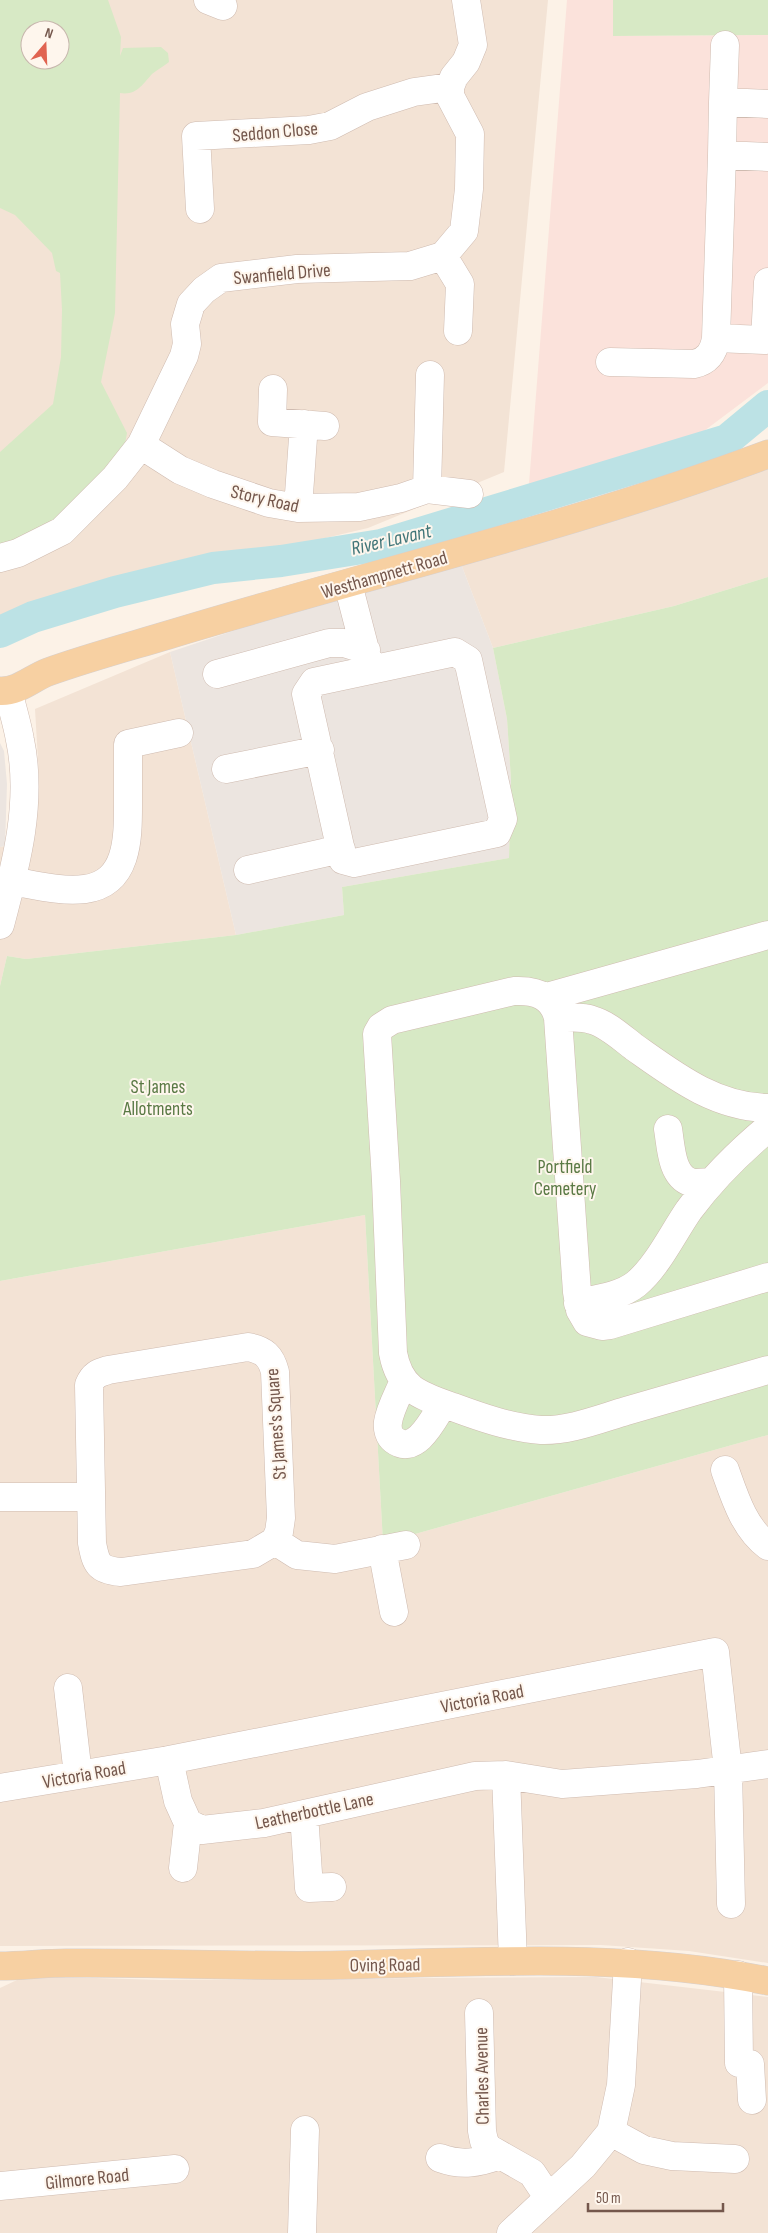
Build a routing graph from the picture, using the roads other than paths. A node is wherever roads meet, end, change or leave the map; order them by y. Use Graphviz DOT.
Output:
graph roads {
  1 [pos="466,0"];
  2 [pos="725,45"];
  3 [pos="450,88"];
  4 [pos="724,102"];
  5 [pos="768,104"];
  6 [pos="722,155"];
  7 [pos="768,157"];
  8 [pos="200,209"];
  9 [pos="443,256"];
  10 [pos="768,282"];
  11 [pos="458,330"];
  12 [pos="716,338"];
  13 [pos="767,338"];
  14 [pos="610,362"];
  15 [pos="430,375"];
  16 [pos="273,389"];
  17 [pos="141,446"];
  18 [pos="768,454"];
  19 [pos="427,489"];
  20 [pos="469,494"];
  21 [pos="298,508"];
  22 [pos="0,558"];
  23 [pos="348,584"];
  24 [pos="368,660"];
  25 [pos="217,674"];
  26 [pos="5,704"];
  27 [pos="179,733"];
  28 [pos="320,750"];
  29 [pos="226,770"];
  30 [pos="341,849"];
  31 [pos="248,870"];
  32 [pos="12,881"];
  33 [pos="0,925"];
  34 [pos="768,935"];
  35 [pos="552,1008"];
  36 [pos="768,1108"];
  37 [pos="768,1128"];
  38 [pos="668,1129"];
  39 [pos="711,1182"];
  40 [pos="768,1277"];
  41 [pos="578,1303"];
  42 [pos="768,1370"];
  43 [pos="403,1383"];
  44 [pos="443,1404"];
  45 [pos="725,1470"];
  46 [pos="0,1497"];
  47 [pos="90,1497"];
  48 [pos="275,1541"];
  49 [pos="768,1546"];
  50 [pos="394,1612"];
  51 [pos="68,1688"];
  52 [pos="169,1760"];
  53 [pos="768,1764"];
  54 [pos="728,1770"];
  55 [pos="78,1775"];
  56 [pos="506,1775"];
  57 [pos="0,1788"];
  58 [pos="304,1814"];
  59 [pos="188,1823"];
  60 [pos="183,1868"];
  61 [pos="332,1887"];
  62 [pos="731,1904"];
  63 [pos="513,1961"];
  64 [pos="628,1962"];
  65 [pos="0,1966"];
  66 [pos="738,1975"];
  67 [pos="768,1981"];
  68 [pos="479,2013"];
  69 [pos="752,2100"];
  70 [pos="305,2130"];
  71 [pos="612,2132"];
  72 [pos="500,2155"];
  73 [pos="440,2158"];
  74 [pos="735,2159"];
  75 [pos="175,2169"];
  76 [pos="0,2186"];
  77 [pos="548,2197"];
  78 [pos="302,2233"];
  79 [pos="511,2233"];
  1 -- 3 [label="street"];
  2 -- 4 [label="street"];
  3 -- 8 [label="street, Seddon Close"];
  3 -- 9 [label="street"];
  4 -- 5 [label="street"];
  4 -- 6 [label="street"];
  6 -- 7 [label="street"];
  6 -- 12 [label="street"];
  9 -- 11 [label="street"];
  9 -- 17 [label="street, Swanfield Drive"];
  10 -- 13 [label="street"];
  12 -- 13 [label="street"];
  12 -- 14 [label="street"];
  15 -- 19 [label="street"];
  16 -- 21 [label="street"];
  17 -- 21 [label="street, Story Road"];
  17 -- 22 [label="street, Swanfield Drive"];
  18 -- 23 [label="main road, Westhampnett Road"];
  19 -- 20 [label="street"];
  19 -- 21 [label="street, Story Road"];
  23 -- 24 [label="street"];
  23 -- 26 [label="main road, Westhampnett Road"];
  24 -- 25 [label="street"];
  24 -- 28 [label="street"];
  24 -- 30 [label="street"];
  26 -- 32 [label="street"];
  27 -- 32 [label="street"];
  28 -- 29 [label="street"];
  28 -- 30 [label="street"];
  30 -- 31 [label="street"];
  32 -- 33 [label="street"];
  34 -- 35 [label="street"];
  35 -- 36 [label="street"];
  35 -- 41 [label="street"];
  35 -- 43 [label="street"];
  37 -- 39 [label="street"];
  38 -- 39 [label="street"];
  39 -- 41 [label="street"];
  40 -- 41 [label="street"];
  42 -- 44 [label="street"];
  43 -- 44 [label="street"];
  43 -- 44 [label="street"];
  45 -- 49 [label="street"];
  46 -- 47 [label="street"];
  47 -- 48 [label="street, St James's Square"];
  47 -- 48 [label="street, St James's Square"];
  48 -- 50 [label="street"];
  51 -- 55 [label="street"];
  52 -- 54 [label="street, Victoria Road"];
  52 -- 55 [label="street, Victoria Road"];
  52 -- 59 [label="street"];
  53 -- 54 [label="street, Leatherbottle Lane"];
  54 -- 56 [label="street, Leatherbottle Lane"];
  54 -- 62 [label="street, Victoria Road"];
  55 -- 57 [label="street, Victoria Road"];
  56 -- 58 [label="street, Leatherbottle Lane"];
  56 -- 63 [label="street"];
  58 -- 59 [label="street, Leatherbottle Lane"];
  58 -- 61 [label="street"];
  59 -- 60 [label="street"];
  63 -- 64 [label="main road, Oving Road"];
  63 -- 65 [label="main road, Oving Road"];
  64 -- 66 [label="main road, Oving Road"];
  64 -- 71 [label="street"];
  66 -- 67 [label="main road, Oving Road"];
  66 -- 69 [label="street"];
  68 -- 72 [label="street, Charles Avenue"];
  70 -- 78 [label="street"];
  71 -- 74 [label="street"];
  71 -- 77 [label="street"];
  72 -- 73 [label="street"];
  72 -- 77 [label="street, Charles Avenue"];
  75 -- 76 [label="street, Gilmore Road"];
  77 -- 79 [label="street"];
}
